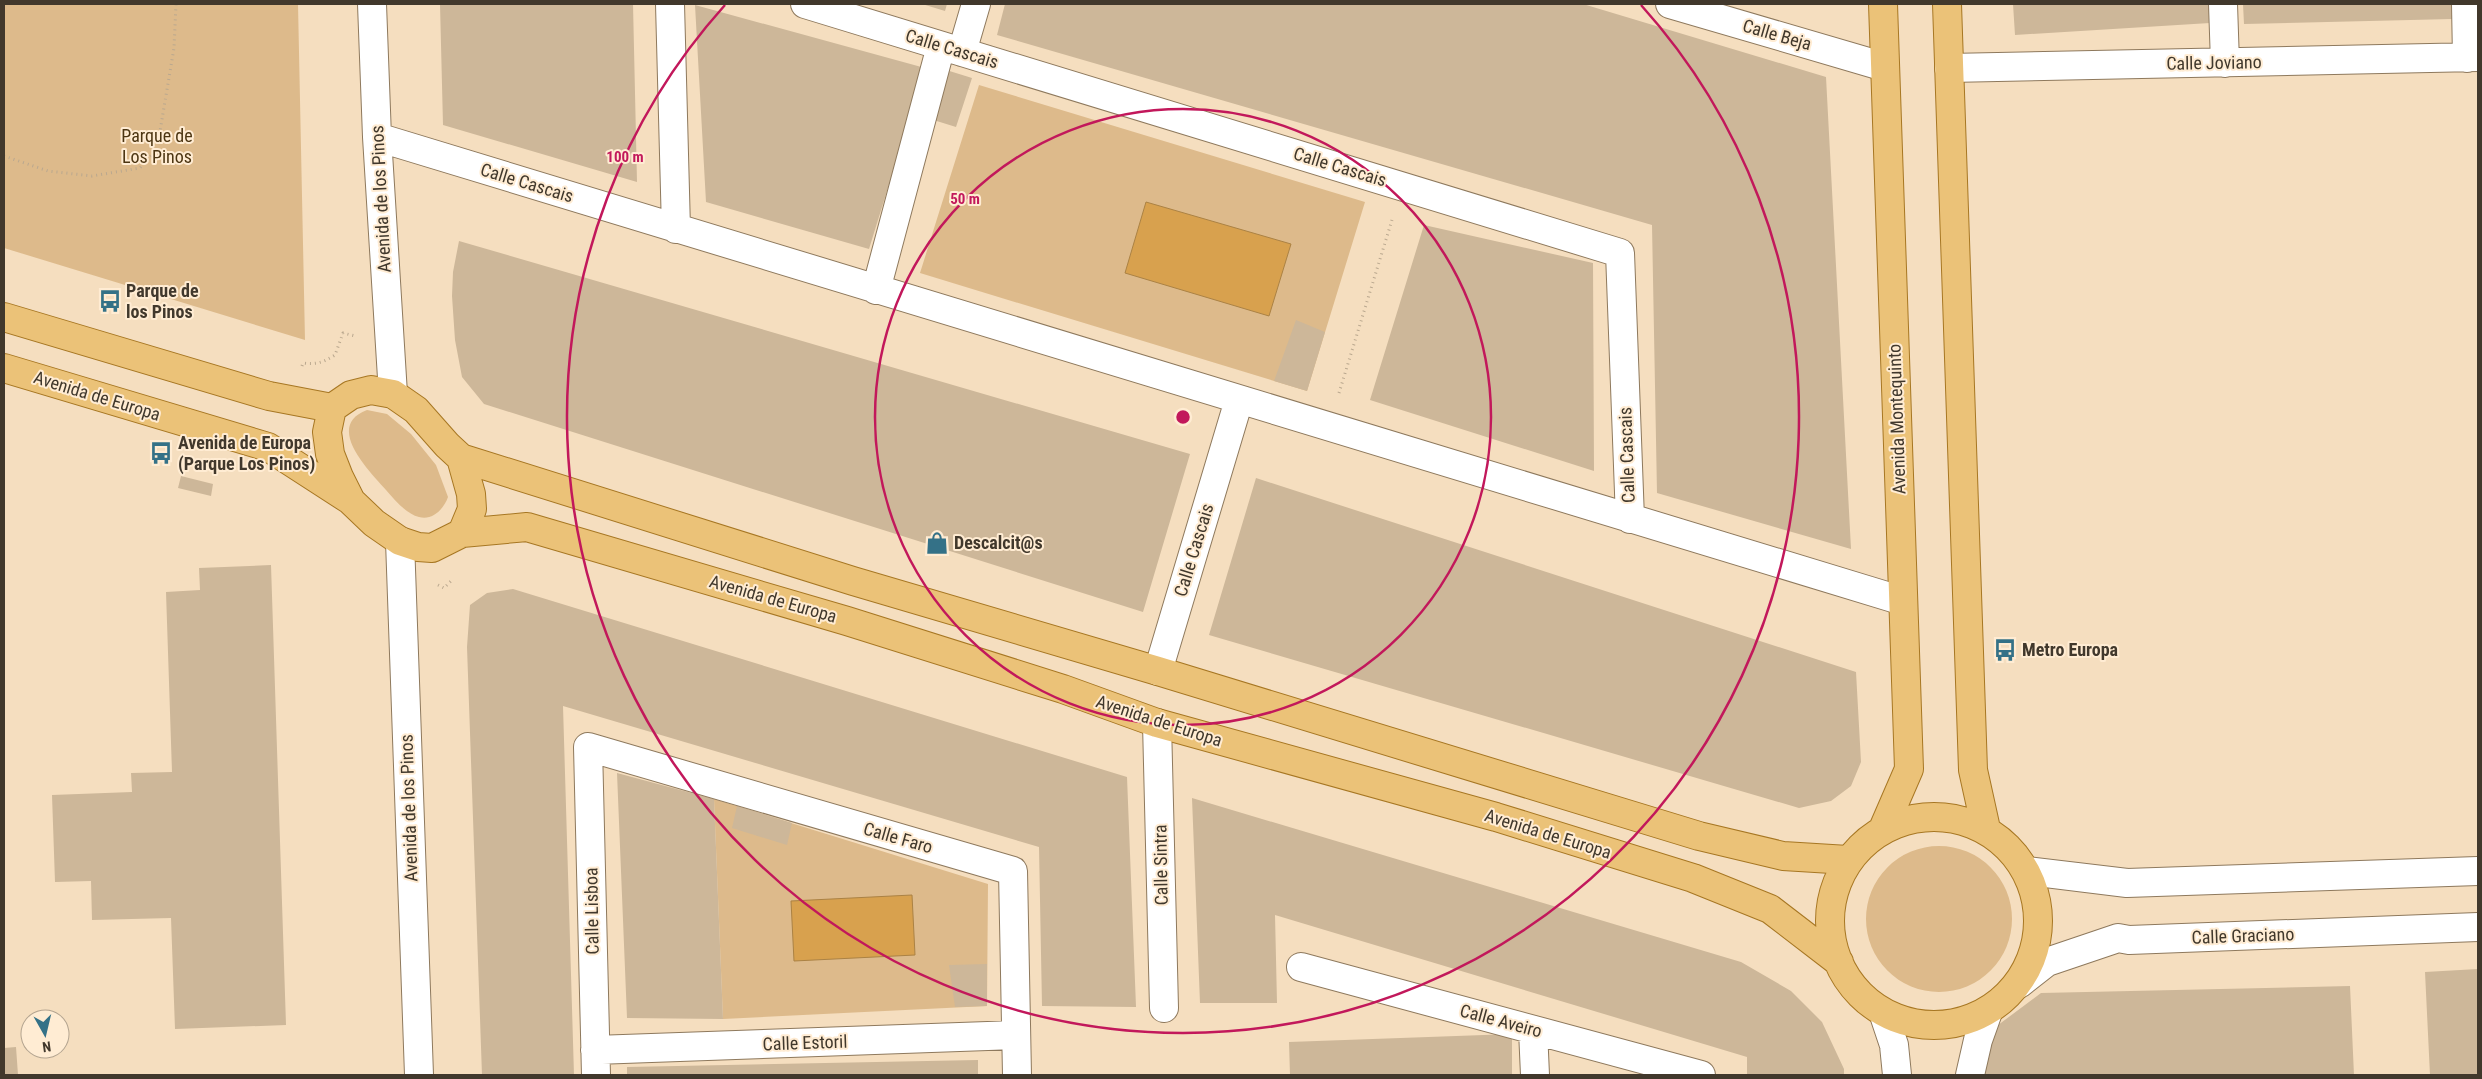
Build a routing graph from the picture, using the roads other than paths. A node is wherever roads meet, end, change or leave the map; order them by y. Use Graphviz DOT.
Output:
graph roads {
  1 [pos="372,4"];
  2 [pos="670,4"];
  3 [pos="805,4"];
  4 [pos="976,4"];
  5 [pos="1670,4"];
  6 [pos="1883,4"];
  7 [pos="1947,4"];
  8 [pos="2223,4"];
  9 [pos="2466,4"];
  10 [pos="952,49"];
  11 [pos="2473,57"];
  12 [pos="2225,63"];
  13 [pos="1885,67"];
  14 [pos="1949,68"];
  15 [pos="377,138"];
  16 [pos="676,229"];
  17 [pos="876,290"];
  18 [pos="4,317"];
  19 [pos="4,368"];
  20 [pos="392,394"];
  21 [pos="1239,400"];
  22 [pos="332,408"];
  23 [pos="461,458"];
  24 [pos="351,501"];
  25 [pos="1630,519"];
  26 [pos="462,533"];
  27 [pos="400,542"];
  28 [pos="1903,601"];
  29 [pos="1158,671"];
  30 [pos="1157,723"];
  31 [pos="588,747"];
  32 [pos="1882,829"];
  33 [pos="1986,829"];
  34 [pos="1848,860"];
  35 [pos="2028,871"];
  36 [pos="2478,871"];
  37 [pos="2478,927"];
  38 [pos="1839,962"];
  39 [pos="1301,967"];
  40 [pos="2019,984"];
  41 [pos="1164,1008"];
  42 [pos="1988,1012"];
  43 [pos="1884,1015"];
  44 [pos="1533,1030"];
  45 [pos="1016,1035"];
  46 [pos="595,1062"];
  47 [pos="419,1075"];
  48 [pos="1017,1075"];
  49 [pos="1536,1075"];
  50 [pos="1701,1075"];
  51 [pos="1897,1075"];
  52 [pos="1970,1075"];
  1 -- 15 [label="street, Avenida de los Pinos"];
  2 -- 16 [label="street"];
  3 -- 10 [label="street, Calle Cascais"];
  4 -- 10 [label="street"];
  5 -- 13 [label="street, Calle Beja"];
  6 -- 13 [label="main road, Avenida Montequinto"];
  7 -- 14 [label="main road"];
  8 -- 12 [label="street"];
  9 -- 11 [label="street"];
  10 -- 17 [label="street"];
  10 -- 25 [label="street, Calle Cascais"];
  11 -- 12 [label="street, Calle Joviano"];
  12 -- 14 [label="street, Calle Joviano"];
  13 -- 28 [label="main road, Avenida Montequinto"];
  14 -- 33 [label="main road"];
  15 -- 16 [label="street, Calle Cascais"];
  15 -- 20 [label="street, Avenida de los Pinos"];
  16 -- 17 [label="street, Calle Cascais"];
  17 -- 21 [label="street, Calle Cascais"];
  18 -- 22 [label="main road"];
  19 -- 24 [label="main road, Avenida de Europa"];
  20 -- 22 [label="main road"];
  20 -- 23 [label="main road"];
  21 -- 25 [label="street, Calle Cascais"];
  21 -- 29 [label="street, Calle Cascais"];
  22 -- 24 [label="main road"];
  23 -- 26 [label="main road"];
  23 -- 29 [label="main road"];
  24 -- 27 [label="main road"];
  25 -- 28 [label="street, Calle Cascais"];
  26 -- 27 [label="main road"];
  26 -- 30 [label="main road, Avenida de Europa"];
  27 -- 47 [label="street, Avenida de los Pinos"];
  28 -- 32 [label="main road, Avenida Montequinto"];
  29 -- 34 [label="main road"];
  30 -- 38 [label="main road, Avenida de Europa"];
  30 -- 41 [label="street, Calle Sintra"];
  31 -- 45 [label="street, Calle Faro"];
  31 -- 46 [label="street, Calle Lisboa"];
  32 -- 33 [label="main road"];
  32 -- 34 [label="main road"];
  33 -- 35 [label="main road"];
  34 -- 38 [label="main road"];
  35 -- 36 [label="street"];
  35 -- 40 [label="main road"];
  37 -- 40 [label="street, Calle Graciano"];
  38 -- 43 [label="main road"];
  39 -- 44 [label="street, Calle Aveiro"];
  40 -- 42 [label="main road"];
  42 -- 43 [label="main road"];
  42 -- 52 [label="street"];
  43 -- 51 [label="street"];
  44 -- 49 [label="street"];
  44 -- 50 [label="street, Calle Aveiro"];
  45 -- 46 [label="street, Calle Estoril"];
  45 -- 48 [label="street, Calle Faro"];
}
